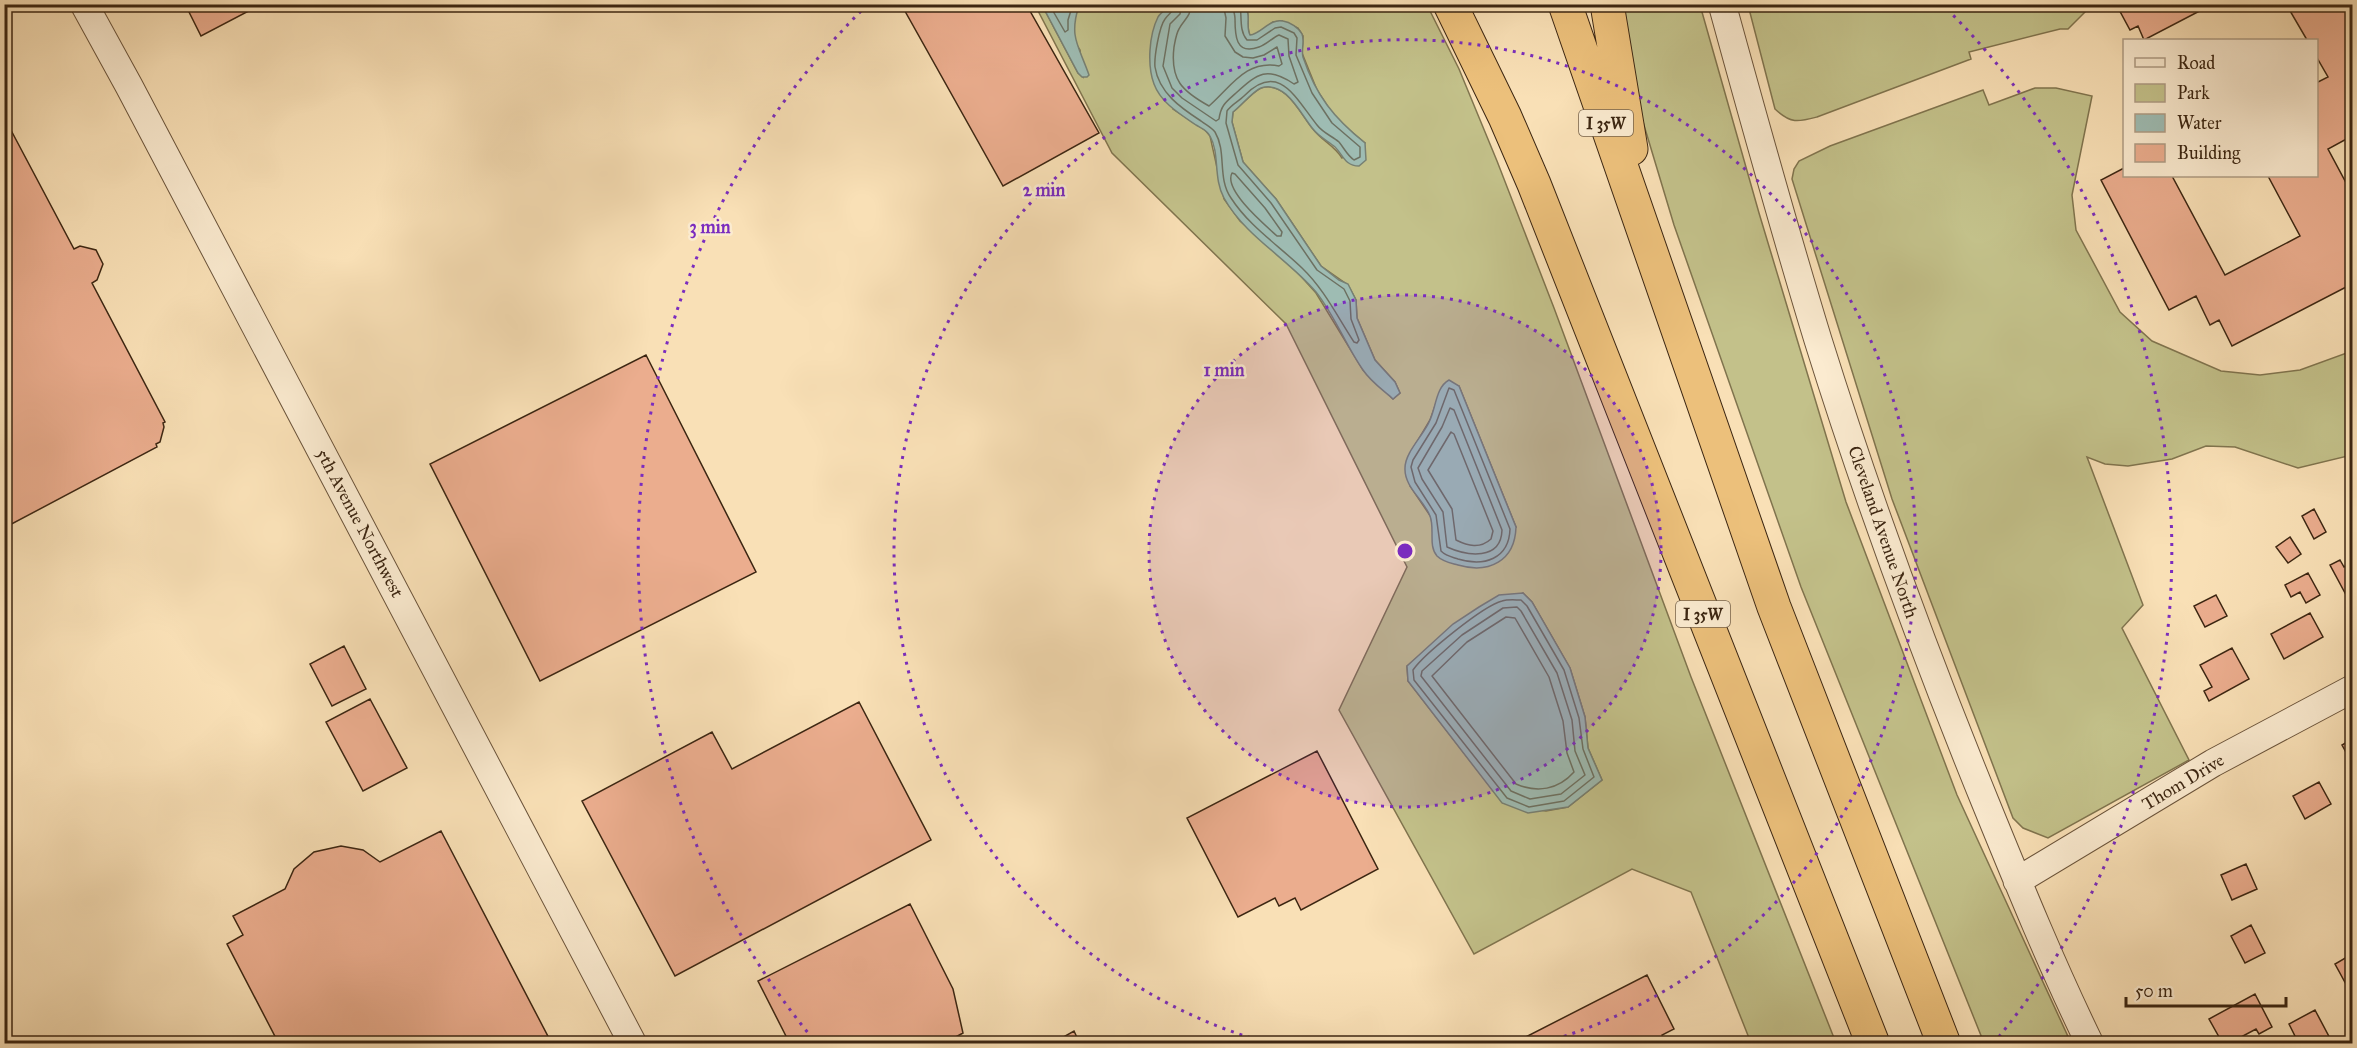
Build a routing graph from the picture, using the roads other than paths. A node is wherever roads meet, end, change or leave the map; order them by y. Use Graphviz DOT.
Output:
graph roads {
  1 [pos="84,4"];
  2 [pos="1450,4"];
  3 [pos="1474,4"];
  4 [pos="1565,4"];
  5 [pos="1607,4"];
  6 [pos="1722,4"];
  7 [pos="1534,184"];
  8 [pos="1647,242"];
  9 [pos="2352,689"];
  10 [pos="2017,881"];
  11 [pos="633,1044"];
  12 [pos="1873,1044"];
  13 [pos="1944,1044"];
  14 [pos="2090,1044"];
  1 -- 11 [label="street, 5th Avenue Northwest"];
  2 -- 7 [label="highway"];
  3 -- 7 [label="highway, I 35W"];
  4 -- 8 [label="highway, I 35W"];
  5 -- 8 [label="highway"];
  6 -- 10 [label="street, Cleveland Avenue North"];
  7 -- 12 [label="highway, I 35W"];
  8 -- 13 [label="highway, I 35W"];
  9 -- 10 [label="street, Thom Drive"];
  10 -- 14 [label="street, Cleveland Avenue North"];
}
